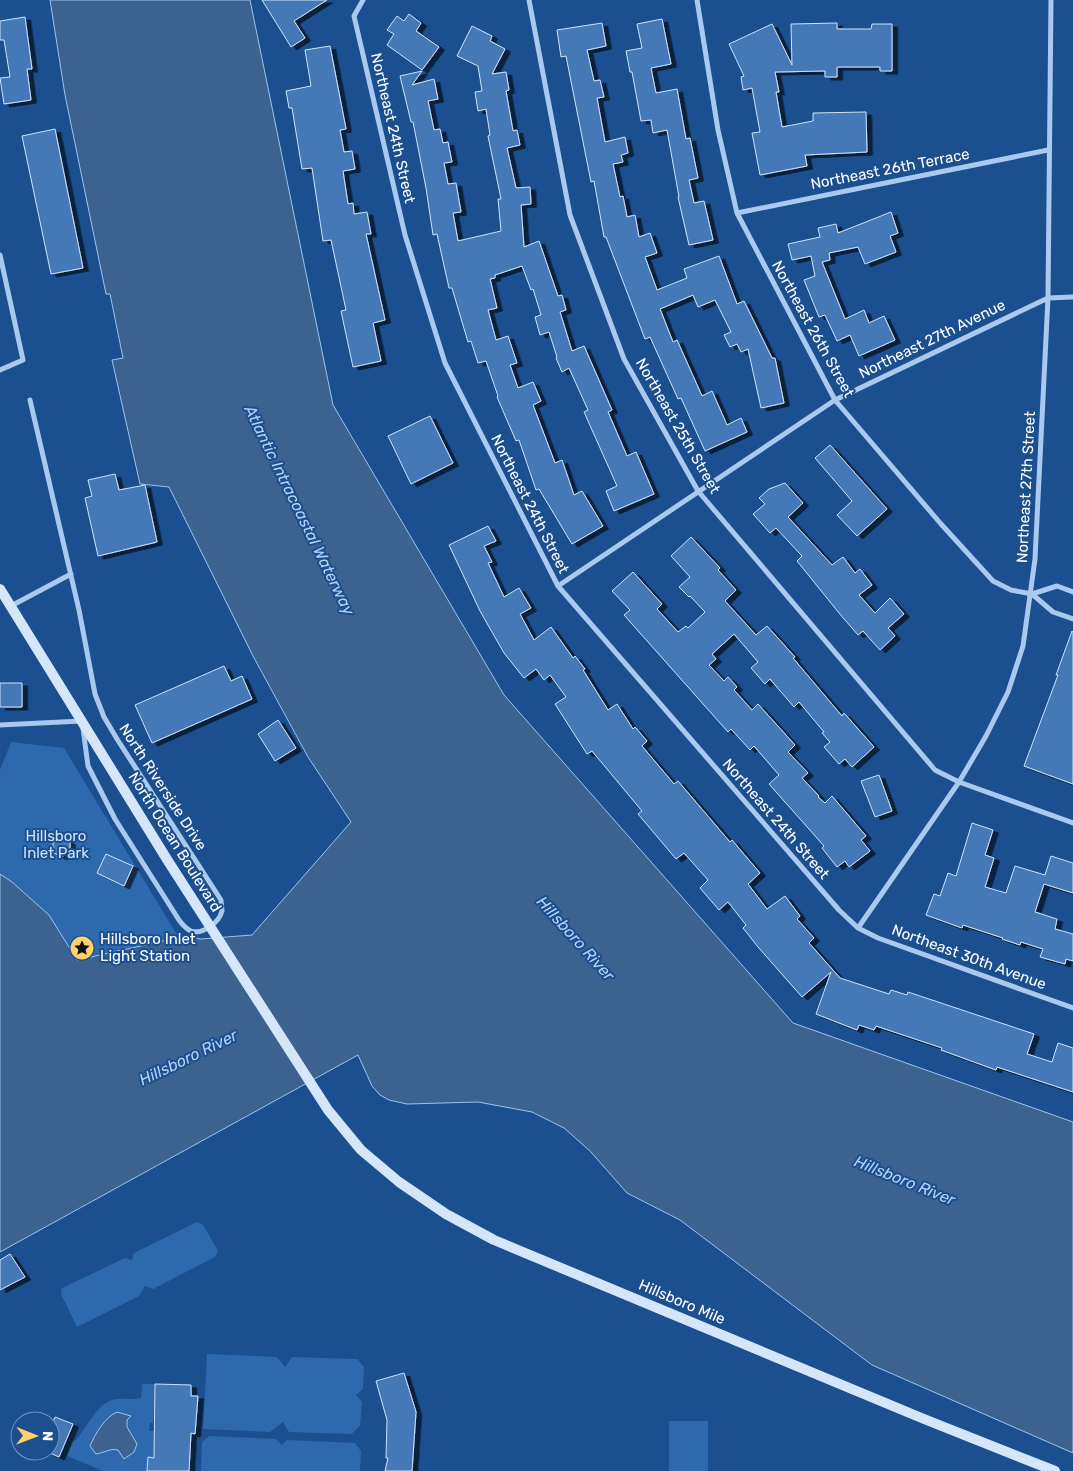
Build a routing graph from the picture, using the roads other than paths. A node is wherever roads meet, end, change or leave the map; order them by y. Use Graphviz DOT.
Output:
graph roads {
  1 [pos="363,0"];
  2 [pos="529,0"];
  3 [pos="697,0"];
  4 [pos="1051,0"];
  5 [pos="1048,150"];
  6 [pos="736,213"];
  7 [pos="0,255"];
  8 [pos="1073,297"];
  9 [pos="1048,298"];
  10 [pos="0,370"];
  11 [pos="30,400"];
  12 [pos="835,400"];
  13 [pos="698,491"];
  14 [pos="71,574"];
  15 [pos="558,586"];
  16 [pos="0,588"];
  17 [pos="1073,592"];
  18 [pos="1032,594"];
  19 [pos="11,606"];
  20 [pos="1073,619"];
  21 [pos="82,721"];
  22 [pos="0,725"];
  23 [pos="958,782"];
  24 [pos="1073,823"];
  25 [pos="858,928"];
  26 [pos="1073,1008"];
  27 [pos="328,1110"];
  28 [pos="1055,1471"];
  1 -- 15 [label="street, Northeast 24th Street"];
  2 -- 13 [label="street, Northeast 25th Street"];
  3 -- 6 [label="street, Northeast 26th Street"];
  4 -- 5 [label="street, Northeast 27th Street"];
  5 -- 6 [label="street, Northeast 26th Terrace"];
  5 -- 9 [label="street, Northeast 27th Street"];
  6 -- 12 [label="street, Northeast 26th Street"];
  7 -- 10 [label="street"];
  8 -- 9 [label="street, Northeast 27th Avenue"];
  9 -- 12 [label="street, Northeast 27th Avenue"];
  9 -- 18 [label="street, Northeast 27th Street"];
  11 -- 14 [label="street, North Riverside Drive"];
  12 -- 13 [label="street, Northeast 27th Avenue"];
  12 -- 18 [label="street, Northeast 26th Street"];
  13 -- 15 [label="street, Northeast 27th Avenue"];
  13 -- 23 [label="street, Northeast 25th Street"];
  14 -- 19 [label="street"];
  14 -- 21 [label="street, North Riverside Drive"];
  15 -- 25 [label="street, Northeast 24th Street"];
  16 -- 19 [label="main road, North Ocean Boulevard"];
  17 -- 18 [label="street"];
  18 -- 20 [label="street"];
  18 -- 23 [label="street, Northeast 27th Street"];
  19 -- 21 [label="main road, North Ocean Boulevard"];
  21 -- 22 [label="street"];
  21 -- 27 [label="main road, North Ocean Boulevard"];
  23 -- 24 [label="street, Northeast 25th Street"];
  23 -- 25 [label="street, Northeast 27th Street"];
  25 -- 26 [label="street, Northeast 30th Avenue"];
  27 -- 28 [label="main road, Hillsboro Mile"];
}
